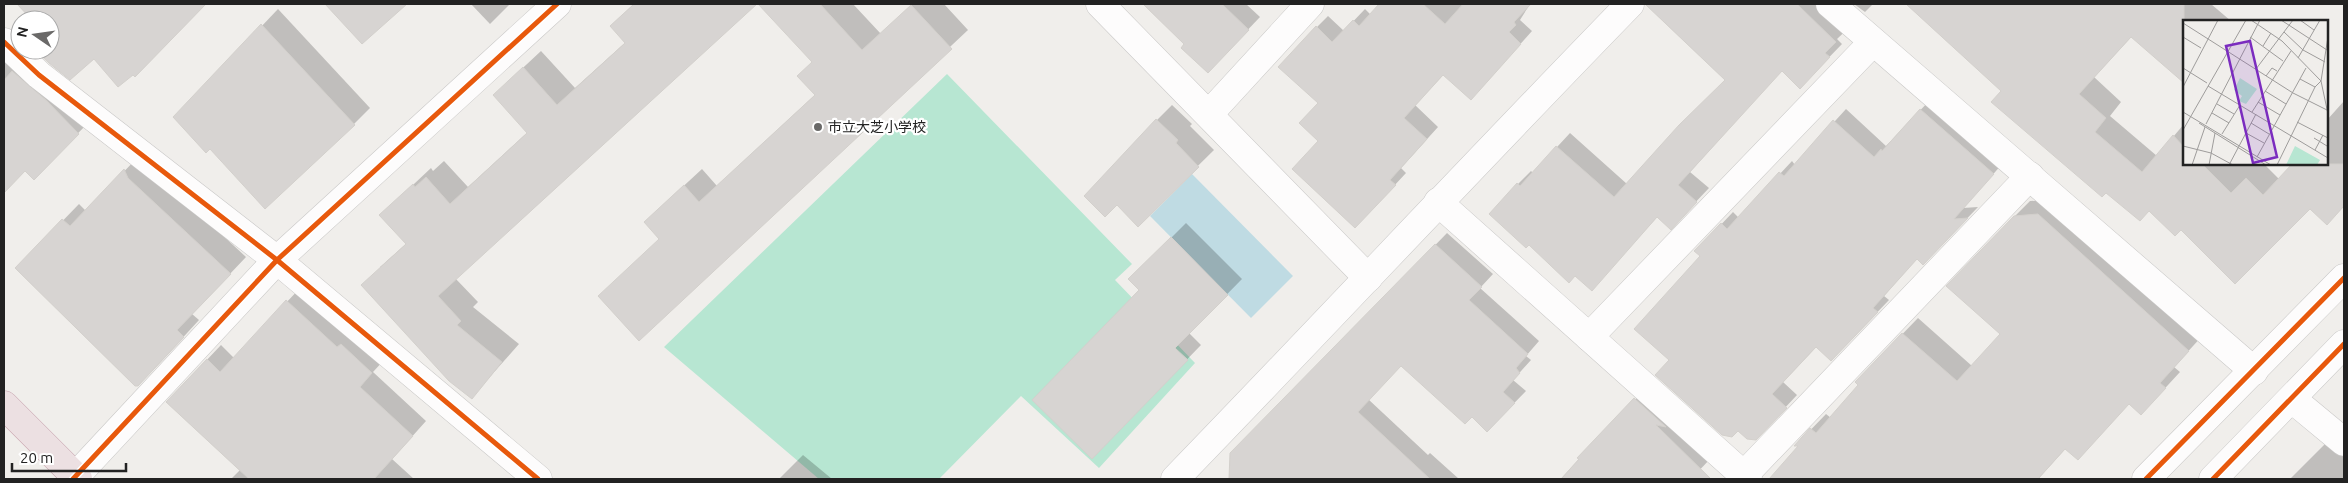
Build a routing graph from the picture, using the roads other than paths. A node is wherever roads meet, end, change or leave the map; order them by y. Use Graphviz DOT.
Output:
graph roads {
  1 [pos="557,4"];
  2 [pos="1100,4"];
  3 [pos="1310,4"];
  4 [pos="1630,4"];
  5 [pos="1830,4"];
  6 [pos="4,42"];
  7 [pos="1873,42"];
  8 [pos="1209,114"];
  9 [pos="2030,176"];
  10 [pos="1438,202"];
  11 [pos="277,260"];
  12 [pos="1368,278"];
  13 [pos="2344,278"];
  14 [pos="1589,337"];
  15 [pos="2344,344"];
  16 [pos="2254,371"];
  17 [pos="2292,399"];
  18 [pos="4,405"];
  19 [pos="2344,442"];
  20 [pos="1746,477"];
  21 [pos="76,478"];
  22 [pos="1179,478"];
  23 [pos="538,479"];
  24 [pos="2146,479"];
  25 [pos="2213,479"];
  1 -- 11 [label="street"];
  2 -- 8 [label="street"];
  3 -- 8 [label="street"];
  4 -- 10 [label="street"];
  5 -- 7 [label="street"];
  6 -- 11 [label="street"];
  7 -- 9 [label="street"];
  7 -- 14 [label="street"];
  8 -- 12 [label="street"];
  9 -- 16 [label="street"];
  9 -- 20 [label="street"];
  10 -- 12 [label="street"];
  10 -- 14 [label="street"];
  11 -- 21 [label="street"];
  11 -- 23 [label="street"];
  12 -- 22 [label="street"];
  13 -- 16 [label="street"];
  14 -- 20 [label="street"];
  15 -- 17 [label="street"];
  16 -- 24 [label="street"];
  17 -- 19 [label="street"];
  17 -- 25 [label="street"];
  18 -- 21 [label="highway"];
}
